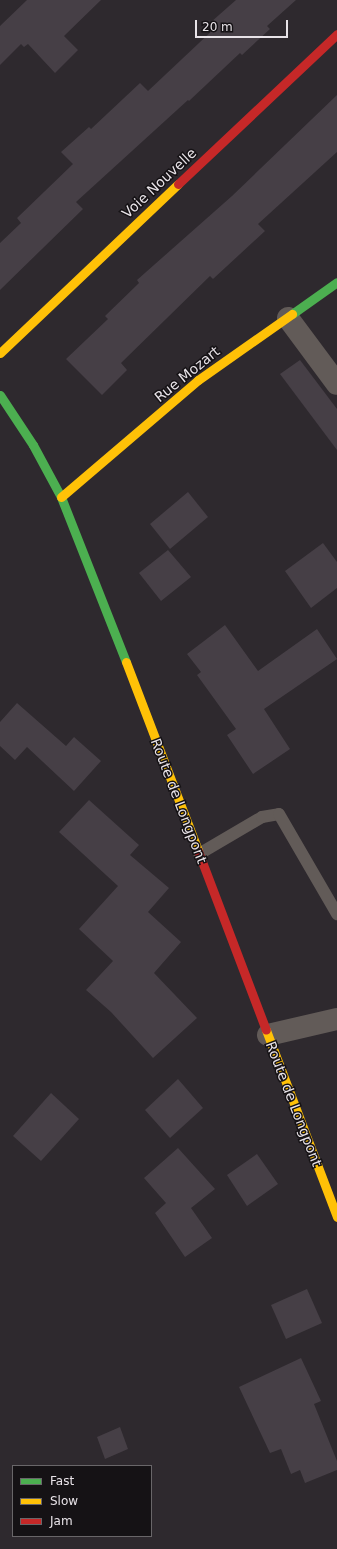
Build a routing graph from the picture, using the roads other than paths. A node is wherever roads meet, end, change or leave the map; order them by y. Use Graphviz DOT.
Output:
graph roads {
  1 [pos="337,34"];
  2 [pos="337,282"];
  3 [pos="288,318"];
  4 [pos="0,353"];
  5 [pos="337,384"];
  6 [pos="0,395"];
  7 [pos="61,497"];
  8 [pos="199,854"];
  9 [pos="337,914"];
  10 [pos="337,1019"];
  11 [pos="268,1035"];
  12 [pos="337,1217"];
  1 -- 4 [label="main road, Voie Nouvelle"];
  2 -- 3 [label="main road, Rue Mozart"];
  3 -- 5 [label="street"];
  3 -- 7 [label="main road, Rue Mozart"];
  6 -- 7 [label="main road, Route de Longpont"];
  7 -- 8 [label="main road, Route de Longpont"];
  8 -- 9 [label="lane"];
  8 -- 11 [label="main road, Route de Longpont"];
  10 -- 11 [label="street"];
  11 -- 12 [label="main road, Route de Longpont"];
}
